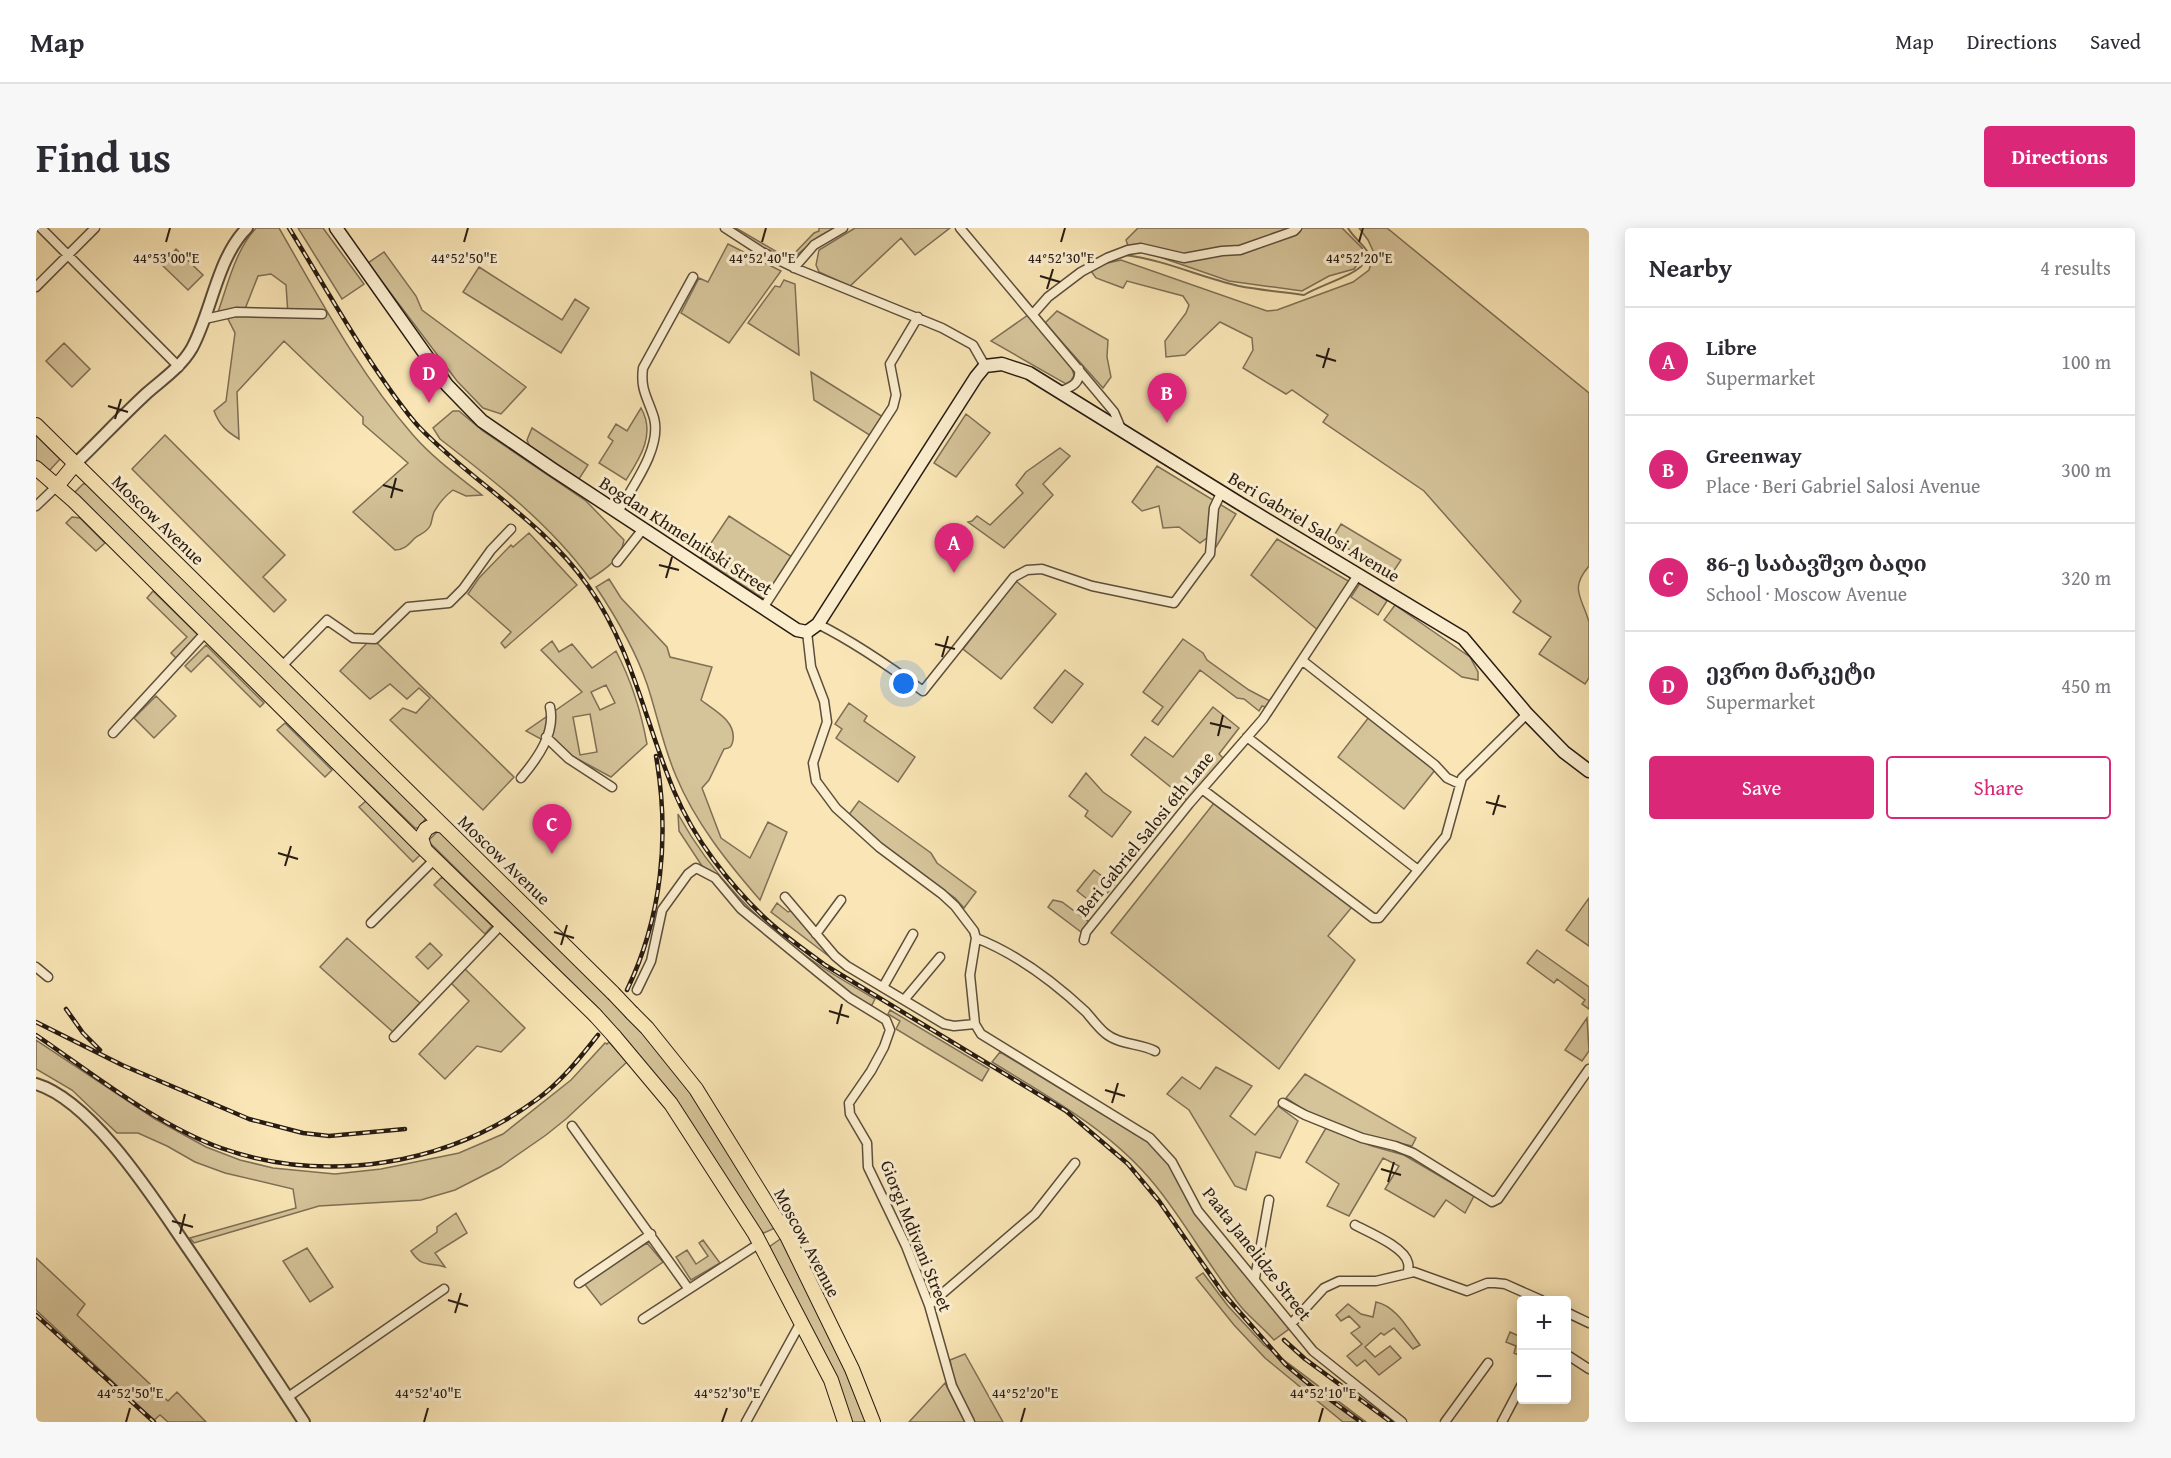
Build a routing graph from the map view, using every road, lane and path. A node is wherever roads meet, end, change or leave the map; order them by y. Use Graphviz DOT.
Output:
graph roads {
  1 [pos="40,228"];
  2 [pos="95,228"];
  3 [pos="247,228"];
  4 [pos="336,228"];
  5 [pos="725,228"];
  6 [pos="843,228"];
  7 [pos="960,228"];
  8 [pos="1297,228"];
  9 [pos="69,256"];
  10 [pos="794,268"];
  11 [pos="693,277"];
  12 [pos="36,287"];
  13 [pos="322,314"];
  14 [pos="1033,314"];
  15 [pos="918,317"];
  16 [pos="205,319"];
  17 [pos="985,366"];
  18 [pos="179,367"];
  19 [pos="1079,368"];
  20 [pos="1059,392"];
  21 [pos="36,425"];
  22 [pos="1122,431"];
  23 [pos="75,465"];
  24 [pos="36,468"];
  25 [pos="57,486"];
  26 [pos="1221,493"];
  27 [pos="36,506"];
  28 [pos="618,512"];
  29 [pos="511,529"];
  30 [pos="644,529"];
  31 [pos="617,562"];
  32 [pos="1358,575"];
  33 [pos="763,608"];
  34 [pos="818,624"];
  35 [pos="206,632"];
  36 [pos="807,633"];
  37 [pos="1303,661"];
  38 [pos="282,666"];
  39 [pos="550,707"];
  40 [pos="1527,714"];
  41 [pos="113,733"];
  42 [pos="546,737"];
  43 [pos="1247,737"];
  44 [pos="1589,771"];
  45 [pos="521,778"];
  46 [pos="1460,784"];
  47 [pos="612,787"];
  48 [pos="1202,789"];
  49 [pos="443,826"];
  50 [pos="430,854"];
  51 [pos="1418,870"];
  52 [pos="785,897"];
  53 [pos="841,900"];
  54 [pos="371,923"];
  55 [pos="502,924"];
  56 [pos="816,934"];
  57 [pos="913,934"];
  58 [pos="976,938"];
  59 [pos="1084,940"];
  60 [pos="940,957"];
  61 [pos="36,967"];
  62 [pos="48,977"];
  63 [pos="883,987"];
  64 [pos="637,990"];
  65 [pos="903,1000"];
  66 [pos="975,1024"];
  67 [pos="394,1037"];
  68 [pos="1155,1051"];
  69 [pos="1589,1069"];
  70 [pos="36,1084"];
  71 [pos="1283,1103"];
  72 [pos="572,1126"];
  73 [pos="1075,1162"];
  74 [pos="1269,1200"];
  75 [pos="780,1225"];
  76 [pos="1355,1225"];
  77 [pos="651,1234"];
  78 [pos="758,1238"];
  79 [pos="1408,1272"];
  80 [pos="1255,1278"];
  81 [pos="579,1283"];
  82 [pos="688,1288"];
  83 [pos="444,1289"];
  84 [pos="1532,1296"];
  85 [pos="928,1305"];
  86 [pos="1571,1314"];
  87 [pos="643,1319"];
  88 [pos="801,1322"];
  89 [pos="1589,1323"];
  90 [pos="1292,1324"];
  91 [pos="1571,1357"];
  92 [pos="1488,1363"];
  93 [pos="1589,1369"];
  94 [pos="1517,1392"];
  95 [pos="288,1397"];
  96 [pos="304,1422"];
  97 [pos="746,1422"];
  98 [pos="845,1422"];
  99 [pos="873,1422"];
  100 [pos="970,1422"];
  101 [pos="1402,1422"];
  102 [pos="1445,1422"];
  103 [pos="1502,1422"];
  1 -- 9 [label="street"];
  2 -- 9 [label="street"];
  3 -- 16 [label="street"];
  4 -- 28 [label="main road, Bogdan Khmelnitski Street"];
  5 -- 10 [label="street"];
  6 -- 10 [label="street"];
  7 -- 14 [label="street"];
  8 -- 14 [label="street"];
  9 -- 12 [label="street"];
  9 -- 18 [label="street"];
  10 -- 15 [label="street"];
  11 -- 28 [label="street"];
  13 -- 16 [label="street"];
  14 -- 19 [label="street"];
  15 -- 17 [label="street"];
  15 -- 33 [label="street"];
  16 -- 18 [label="street"];
  17 -- 20 [label="main road, Beri Gabriel Salosi Avenue"];
  17 -- 34 [label="main road"];
  18 -- 23 [label="street"];
  19 -- 20 [label="street"];
  19 -- 22 [label="street"];
  20 -- 22 [label="main road, Beri Gabriel Salosi Avenue"];
  21 -- 23 [label="main road, Moscow Avenue"];
  22 -- 26 [label="main road, Beri Gabriel Salosi Avenue"];
  23 -- 25 [label="main road"];
  23 -- 38 [label="main road, Moscow Avenue"];
  24 -- 25 [label="main road"];
  25 -- 27 [label="street"];
  25 -- 35 [label="main road"];
  26 -- 32 [label="main road, Beri Gabriel Salosi Avenue"];
  26 -- 34 [label="street"];
  28 -- 30 [label="main road, Bogdan Khmelnitski Street"];
  29 -- 38 [label="street"];
  30 -- 31 [label="street"];
  30 -- 33 [label="main road, Bogdan Khmelnitski Street"];
  32 -- 37 [label="street, Beri Gabriel Salosi 6th Lane"];
  32 -- 40 [label="main road, Beri Gabriel Salosi Avenue"];
  33 -- 36 [label="main road, Bogdan Khmelnitski Street"];
  34 -- 36 [label="main road"];
  35 -- 41 [label="street"];
  35 -- 50 [label="main road"];
  36 -- 58 [label="street"];
  37 -- 43 [label="street, Beri Gabriel Salosi 6th Lane"];
  37 -- 46 [label="street"];
  38 -- 49 [label="main road, Moscow Avenue"];
  39 -- 42 [label="street"];
  40 -- 44 [label="main road, Beri Gabriel Salosi Avenue"];
  40 -- 46 [label="street"];
  42 -- 45 [label="street"];
  42 -- 47 [label="street"];
  43 -- 48 [label="street, Beri Gabriel Salosi 6th Lane"];
  43 -- 51 [label="street"];
  46 -- 51 [label="street"];
  48 -- 51 [label="street"];
  48 -- 59 [label="street, Beri Gabriel Salosi 6th Lane"];
  49 -- 50 [label="main road"];
  49 -- 75 [label="main road, Moscow Avenue, bridge"];
  50 -- 54 [label="street"];
  50 -- 55 [label="main road"];
  52 -- 56 [label="street"];
  53 -- 56 [label="street"];
  55 -- 67 [label="street"];
  55 -- 78 [label="main road, bridge"];
  56 -- 63 [label="street"];
  57 -- 63 [label="street"];
  58 -- 66 [label="street"];
  58 -- 68 [label="street"];
  60 -- 65 [label="street"];
  61 -- 62 [label="street"];
  63 -- 65 [label="street"];
  64 -- 85 [label="street, Giorgi Mdivani Street"];
  65 -- 66 [label="street"];
  66 -- 80 [label="street, Paata Janelidze Street"];
  69 -- 71 [label="street"];
  70 -- 95 [label="street"];
  72 -- 77 [label="street"];
  73 -- 85 [label="street"];
  74 -- 80 [label="street"];
  75 -- 78 [label="main road"];
  75 -- 99 [label="main road, Moscow Avenue"];
  76 -- 79 [label="street"];
  77 -- 81 [label="street"];
  77 -- 82 [label="street"];
  78 -- 82 [label="street"];
  78 -- 88 [label="main road"];
  79 -- 84 [label="street"];
  79 -- 90 [label="street"];
  80 -- 90 [label="street, Paata Janelidze Street"];
  82 -- 87 [label="street"];
  83 -- 95 [label="street"];
  85 -- 100 [label="street, Giorgi Mdivani Street"];
  86 -- 89 [label="street"];
  88 -- 97 [label="street"];
  88 -- 98 [label="main road"];
  90 -- 101 [label="street, Paata Janelidze Street"];
  91 -- 93 [label="street"];
  92 -- 102 [label="street"];
  94 -- 103 [label="street"];
  95 -- 96 [label="street"];
}
